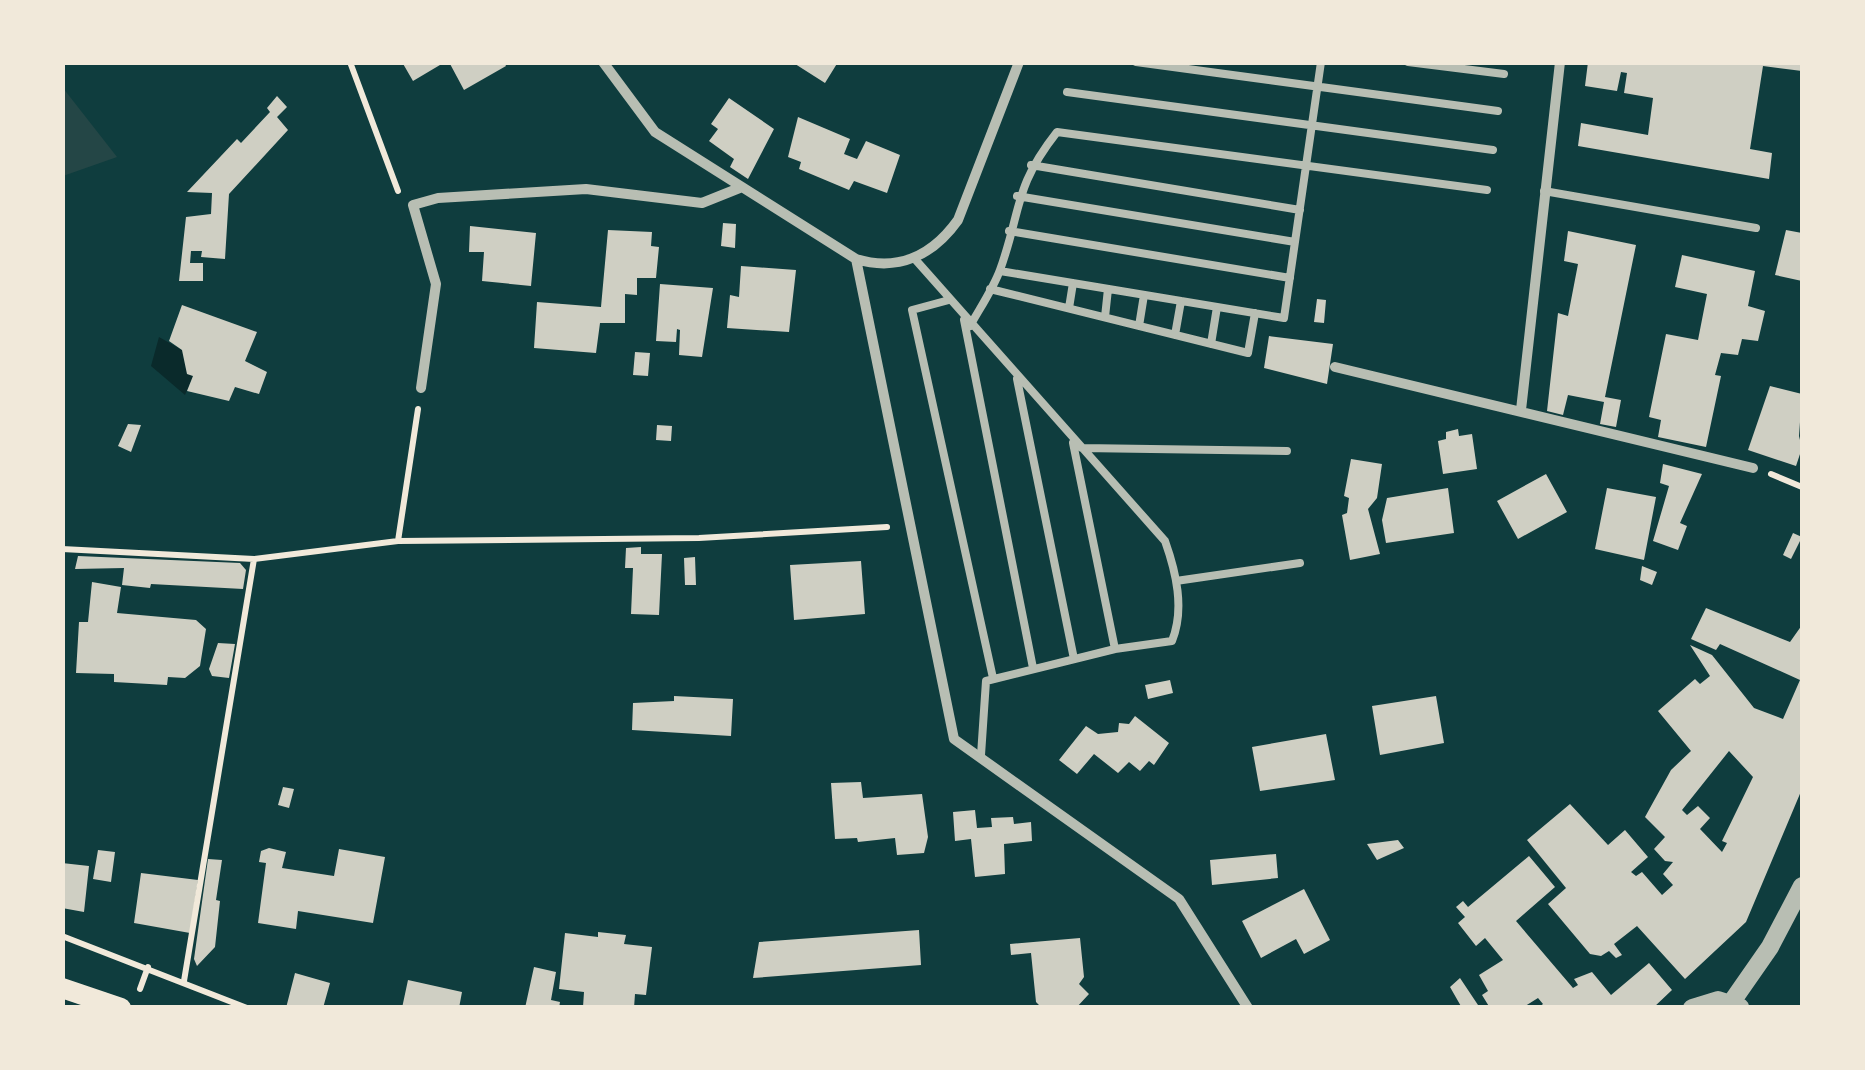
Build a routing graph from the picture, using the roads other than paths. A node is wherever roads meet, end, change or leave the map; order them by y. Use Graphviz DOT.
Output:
graph roads {
  1 [pos="603,62"];
  2 [pos="1018,62"];
  3 [pos="1136,62"];
  4 [pos="1321,62"];
  5 [pos="1408,62"];
  6 [pos="1560,62"];
  7 [pos="1504,74"];
  8 [pos="1317,85"];
  9 [pos="1067,92"];
  10 [pos="1498,111"];
  11 [pos="1312,124"];
  12 [pos="1493,150"];
  13 [pos="1031,165"];
  14 [pos="1306,167"];
  15 [pos="742,186"];
  16 [pos="1487,190"];
  17 [pos="1543,191"];
  18 [pos="1018,196"];
  19 [pos="1300,210"];
  20 [pos="1756,228"];
  21 [pos="1009,232"];
  22 [pos="1295,242"];
  23 [pos="914,258"];
  24 [pos="856,259"];
  25 [pos="1000,271"];
  26 [pos="1036,276"];
  27 [pos="1290,278"];
  28 [pos="1073,283"];
  29 [pos="990,289"];
  30 [pos="1108,289"];
  31 [pos="1144,295"];
  32 [pos="1032,299"];
  33 [pos="949,300"];
  34 [pos="1181,301"];
  35 [pos="1218,307"];
  36 [pos="1069,308"];
  37 [pos="1255,313"];
  38 [pos="963,317"];
  39 [pos="1105,317"];
  40 [pos="970,326"];
  41 [pos="1138,326"];
  42 [pos="1175,335"];
  43 [pos="1212,344"];
  44 [pos="1335,367"];
  45 [pos="1016,377"];
  46 [pos="422,388"];
  47 [pos="1521,410"];
  48 [pos="1072,439"];
  49 [pos="1080,448"];
  50 [pos="1287,451"];
  51 [pos="1753,468"];
  52 [pos="1300,562"];
  53 [pos="1176,582"];
  54 [pos="1115,649"];
  55 [pos="1074,659"];
  56 [pos="1034,668"];
  57 [pos="993,678"];
  58 [pos="981,755"];
  59 [pos="1801,895"];
  60 [pos="62,988"];
  61 [pos="1736,1005"];
  62 [pos="121,1008"];
  63 [pos="1248,1008"];
  64 [pos="1692,1008"];
  1 -- 15 [label="street"];
  2 -- 23 [label="street"];
  3 -- 8 [label="lane"];
  4 -- 8 [label="lane"];
  5 -- 7 [label="lane"];
  6 -- 17 [label="street"];
  8 -- 10 [label="lane"];
  8 -- 11 [label="lane"];
  9 -- 11 [label="lane"];
  11 -- 12 [label="lane"];
  11 -- 14 [label="lane"];
  13 -- 14 [label="lane"];
  13 -- 18 [label="lane"];
  13 -- 19 [label="lane"];
  14 -- 16 [label="lane"];
  14 -- 19 [label="lane"];
  15 -- 24 [label="street"];
  15 -- 46 [label="street"];
  17 -- 20 [label="lane"];
  17 -- 47 [label="street"];
  18 -- 21 [label="lane"];
  18 -- 22 [label="lane"];
  19 -- 22 [label="lane"];
  21 -- 25 [label="lane"];
  21 -- 27 [label="lane"];
  22 -- 27 [label="lane"];
  23 -- 24 [label="street"];
  23 -- 33 [label="lane"];
  24 -- 58 [label="street"];
  25 -- 26 [label="lane"];
  25 -- 29 [label="lane"];
  26 -- 28 [label="lane"];
  26 -- 32 [label="lane"];
  27 -- 37 [label="lane"];
  28 -- 30 [label="lane"];
  28 -- 36 [label="lane"];
  29 -- 32 [label="lane"];
  29 -- 40 [label="lane"];
  30 -- 31 [label="lane"];
  30 -- 39 [label="lane"];
  31 -- 34 [label="lane"];
  31 -- 41 [label="lane"];
  32 -- 36 [label="lane"];
  33 -- 38 [label="lane"];
  33 -- 57 [label="lane"];
  34 -- 35 [label="lane"];
  34 -- 42 [label="lane"];
  35 -- 37 [label="lane"];
  35 -- 43 [label="lane"];
  36 -- 39 [label="lane"];
  37 -- 43 [label="lane"];
  38 -- 40 [label="lane"];
  38 -- 56 [label="lane"];
  39 -- 41 [label="lane"];
  40 -- 45 [label="lane"];
  41 -- 42 [label="lane"];
  42 -- 43 [label="lane"];
  44 -- 47 [label="street"];
  45 -- 48 [label="lane"];
  45 -- 55 [label="lane"];
  47 -- 51 [label="street"];
  48 -- 49 [label="lane"];
  48 -- 54 [label="lane"];
  49 -- 50 [label="lane"];
  49 -- 53 [label="lane"];
  52 -- 53 [label="lane"];
  53 -- 54 [label="lane"];
  54 -- 55 [label="lane"];
  55 -- 56 [label="lane"];
  56 -- 57 [label="lane"];
  57 -- 58 [label="lane"];
  58 -- 63 [label="street"];
  59 -- 61 [label="street"];
  60 -- 62 [label="main road"];
  61 -- 64 [label="street"];
}
